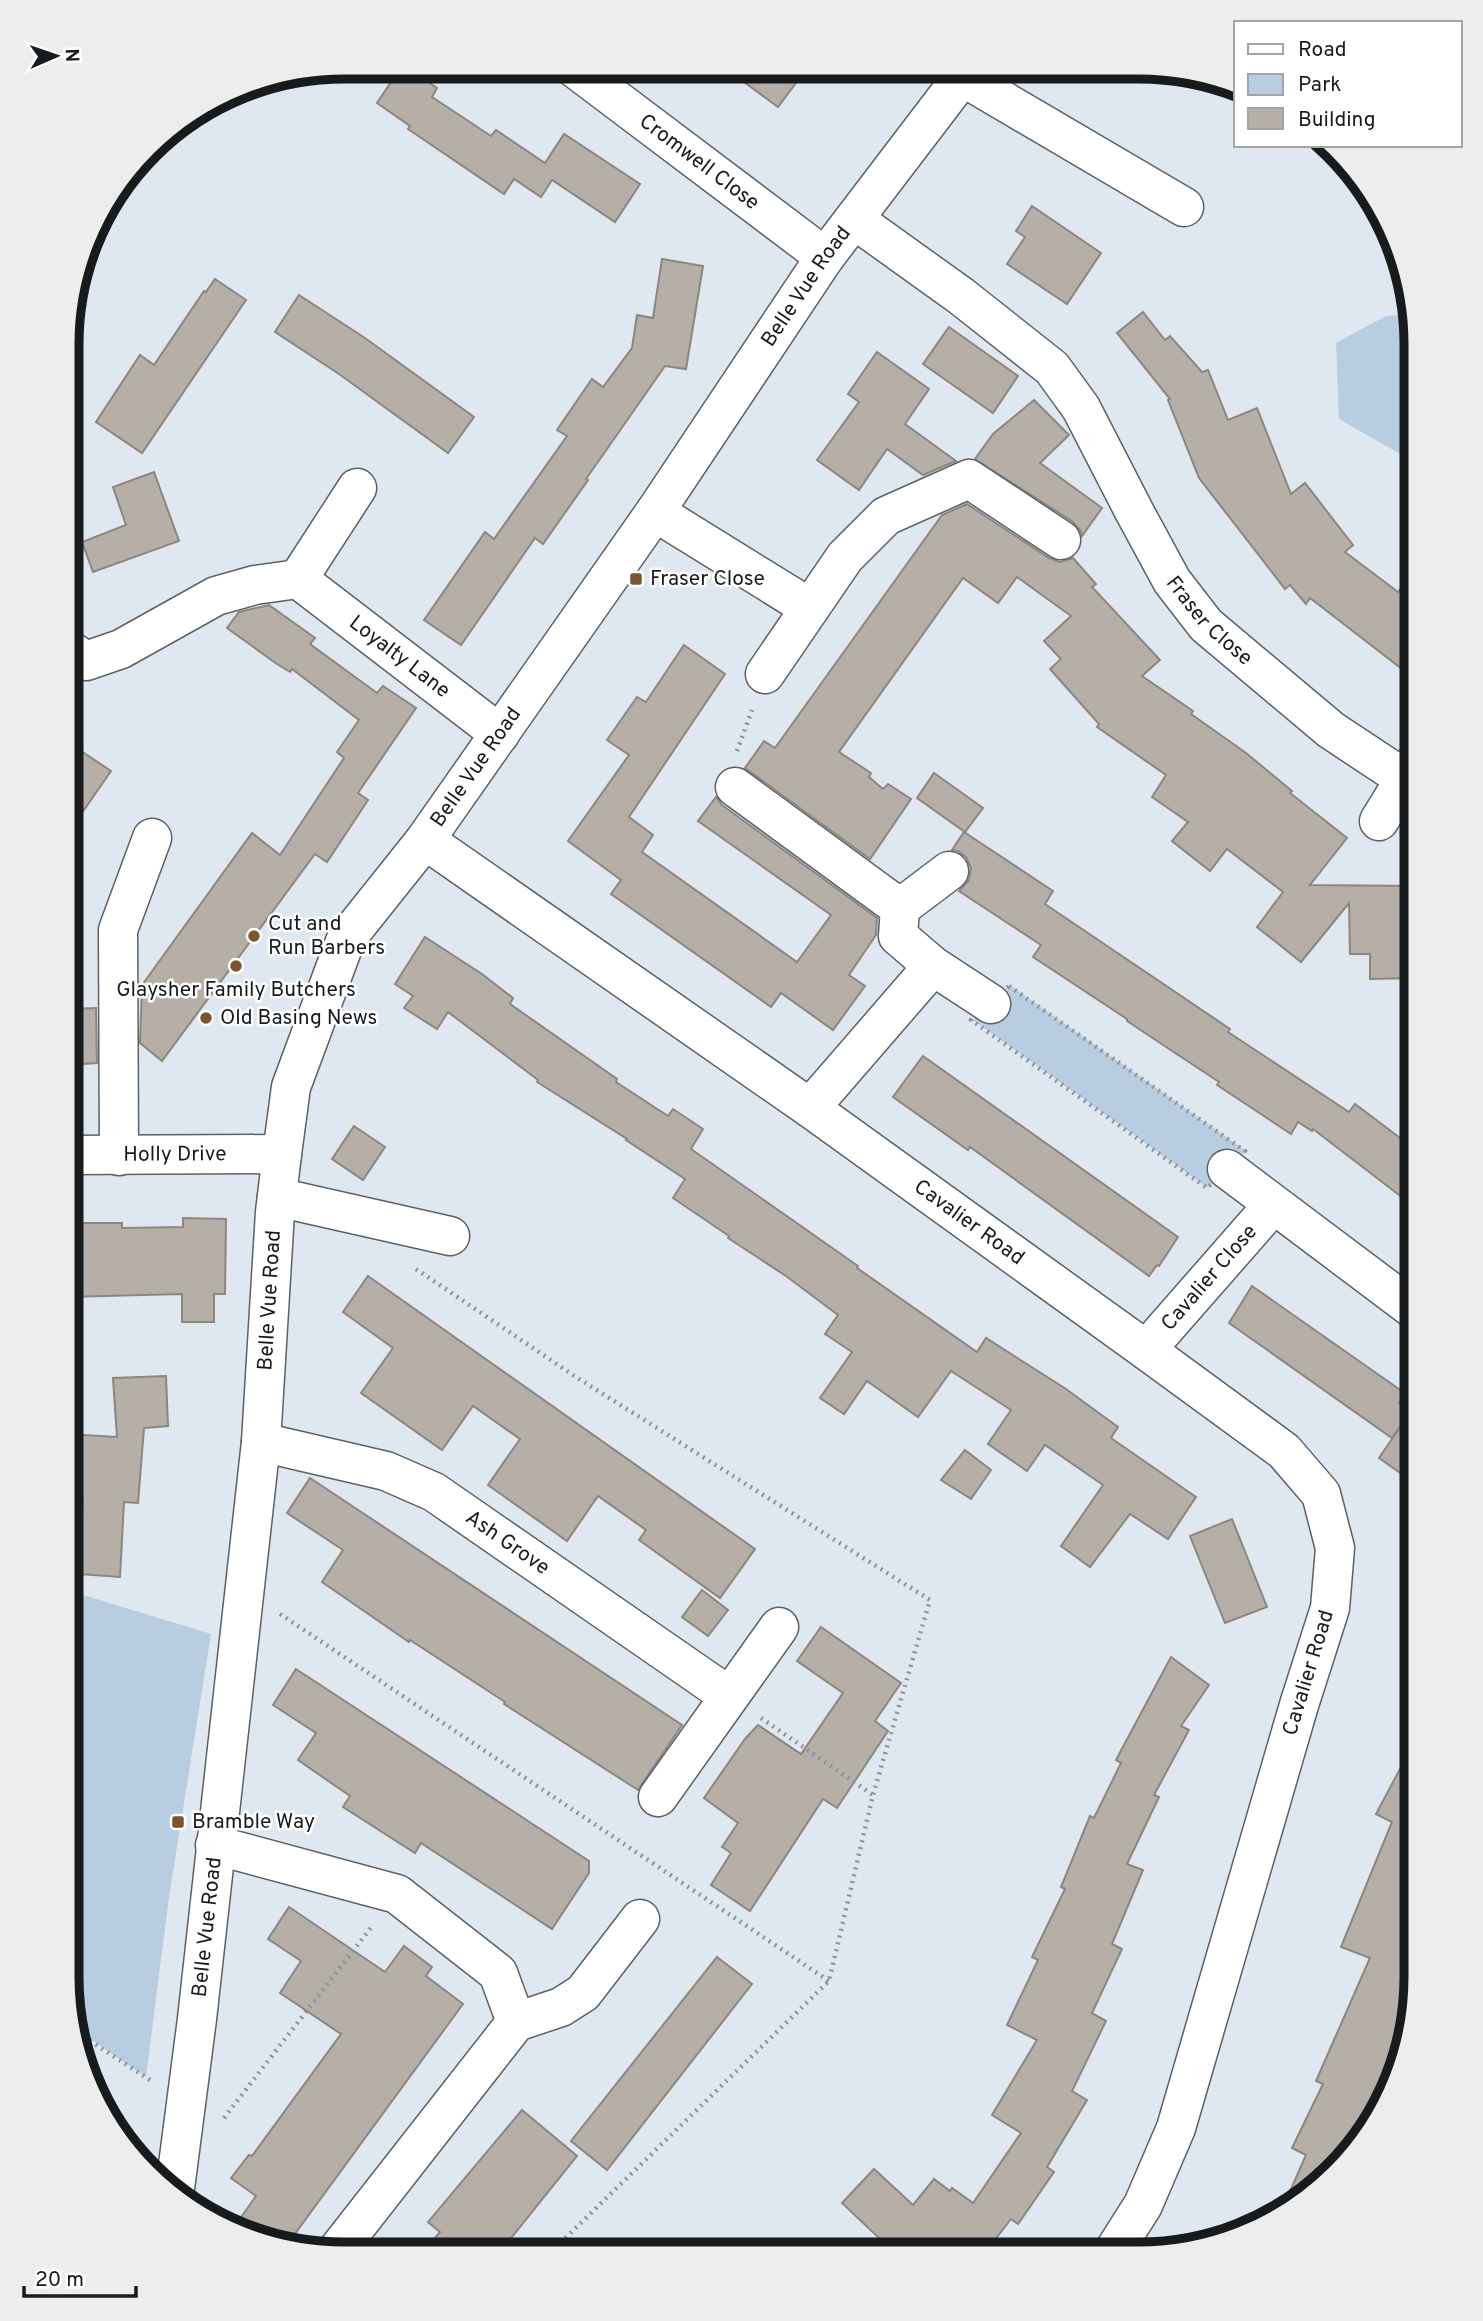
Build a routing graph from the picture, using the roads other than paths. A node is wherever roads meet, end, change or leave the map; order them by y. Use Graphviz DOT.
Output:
graph roads {
  1 [pos="589,79"];
  2 [pos="961,79"];
  3 [pos="976,79"];
  4 [pos="1184,207"];
  5 [pos="855,220"];
  6 [pos="825,257"];
  7 [pos="357,488"];
  8 [pos="655,512"];
  9 [pos="1061,540"];
  10 [pos="298,579"];
  11 [pos="810,608"];
  12 [pos="79,656"];
  13 [pos="765,674"];
  14 [pos="500,734"];
  15 [pos="1404,766"];
  16 [pos="1404,781"];
  17 [pos="736,786"];
  18 [pos="1379,821"];
  19 [pos="152,838"];
  20 [pos="425,840"];
  21 [pos="949,871"];
  22 [pos="899,922"];
  23 [pos="933,966"];
  24 [pos="991,1004"];
  25 [pos="810,1108"];
  26 [pos="282,1154"];
  27 [pos="79,1155"];
  28 [pos="119,1156"];
  29 [pos="1227,1170"];
  30 [pos="277,1197"];
  31 [pos="1273,1205"];
  32 [pos="450,1236"];
  33 [pos="1404,1302"];
  34 [pos="1146,1350"];
  35 [pos="261,1442"];
  36 [pos="779,1627"];
  37 [pos="729,1696"];
  38 [pos="658,1797"];
  39 [pos="215,1845"];
  40 [pos="640,1919"];
  41 [pos="516,2022"];
  42 [pos="176,2182"];
  43 [pos="344,2242"];
  44 [pos="1120,2242"];
  1 -- 6 [label="street, Cromwell Close"];
  2 -- 5 [label="street, Belle Vue Road"];
  3 -- 4 [label="street"];
  5 -- 6 [label="street, Belle Vue Road"];
  5 -- 15 [label="street, Fraser Close"];
  6 -- 8 [label="street, Belle Vue Road"];
  7 -- 10 [label="street"];
  8 -- 11 [label="street"];
  8 -- 14 [label="street, Belle Vue Road"];
  9 -- 11 [label="street"];
  10 -- 12 [label="street"];
  10 -- 14 [label="street, Loyalty Lane"];
  11 -- 13 [label="street"];
  14 -- 20 [label="street, Belle Vue Road"];
  16 -- 18 [label="street, Fraser Close"];
  17 -- 22 [label="street"];
  19 -- 28 [label="street"];
  20 -- 25 [label="street, Cavalier Road"];
  20 -- 26 [label="street, Belle Vue Road"];
  21 -- 22 [label="street"];
  22 -- 23 [label="street"];
  23 -- 24 [label="street"];
  23 -- 25 [label="street"];
  25 -- 34 [label="street, Cavalier Road"];
  26 -- 28 [label="street, Holly Drive"];
  26 -- 30 [label="street, Belle Vue Road"];
  27 -- 28 [label="street, Holly Drive"];
  29 -- 31 [label="street, Cavalier Close"];
  30 -- 32 [label="street"];
  30 -- 35 [label="street, Belle Vue Road"];
  31 -- 33 [label="street, Cavalier Close"];
  31 -- 34 [label="street, Cavalier Close"];
  34 -- 44 [label="street, Cavalier Road"];
  35 -- 37 [label="street, Ash Grove"];
  35 -- 39 [label="street, Belle Vue Road"];
  36 -- 37 [label="street"];
  37 -- 38 [label="street"];
  39 -- 41 [label="street"];
  39 -- 42 [label="street, Belle Vue Road"];
  40 -- 41 [label="street"];
  41 -- 43 [label="street"];
}
